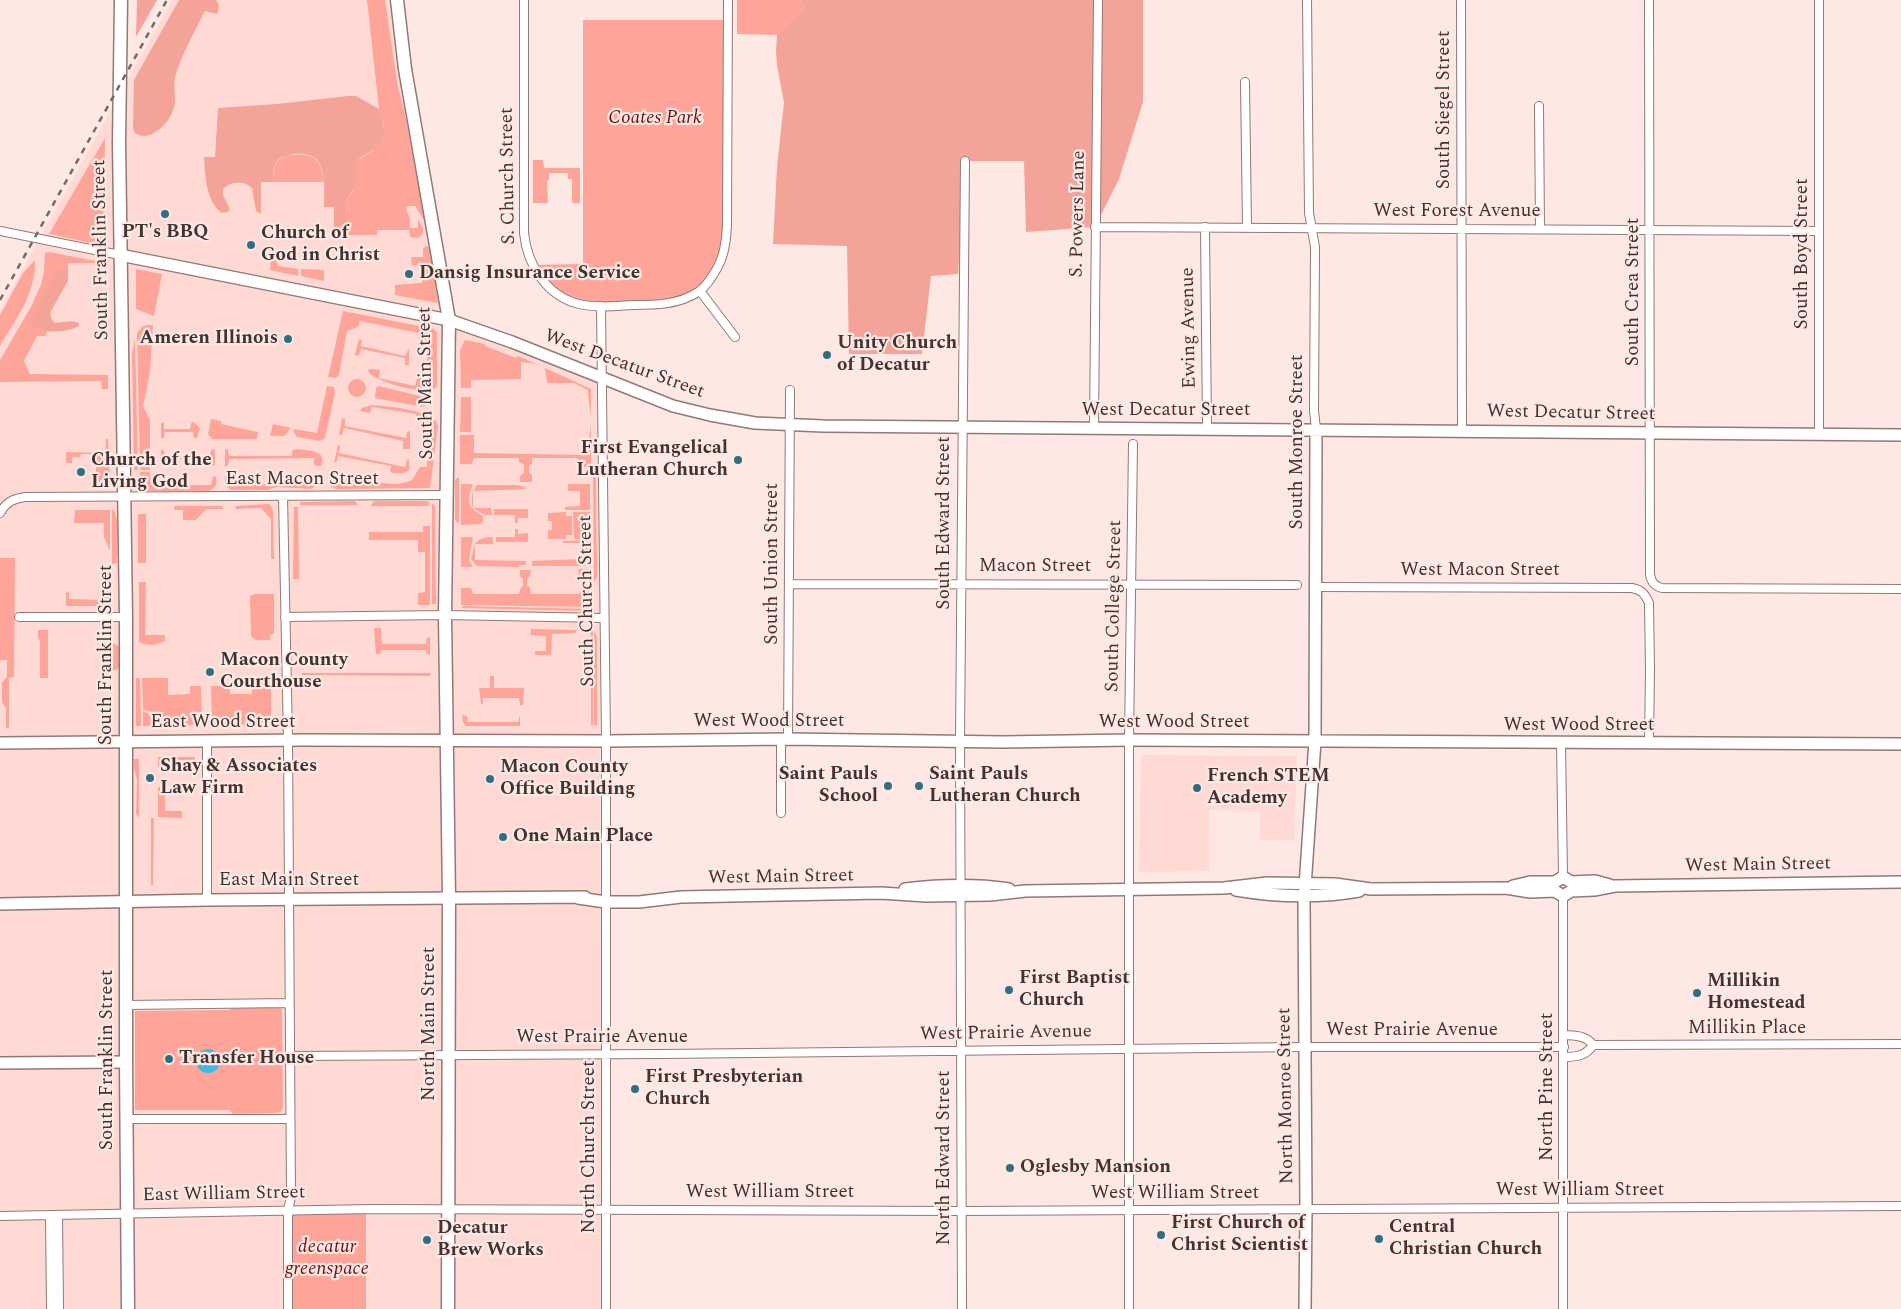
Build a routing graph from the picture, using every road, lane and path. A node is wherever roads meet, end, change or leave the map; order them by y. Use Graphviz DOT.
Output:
graph roads {
  1 [pos="121,0"];
  2 [pos="397,0"];
  3 [pos="524,0"];
  4 [pos="728,0"];
  5 [pos="1098,0"];
  6 [pos="1307,0"];
  7 [pos="1462,0"];
  8 [pos="1649,0"];
  9 [pos="1819,0"];
  10 [pos="1245,82"];
  11 [pos="1539,106"];
  12 [pos="965,160"];
  13 [pos="1095,227"];
  14 [pos="1205,227"];
  15 [pos="1247,227"];
  16 [pos="1312,228"];
  17 [pos="1461,229"];
  18 [pos="1540,230"];
  19 [pos="1650,230"];
  20 [pos="0,231"];
  21 [pos="1818,231"];
  22 [pos="120,255"];
  23 [pos="700,292"];
  24 [pos="602,306"];
  25 [pos="449,320"];
  26 [pos="735,337"];
  27 [pos="601,378"];
  28 [pos="790,390"];
  29 [pos="789,426"];
  30 [pos="962,427"];
  31 [pos="1094,428"];
  32 [pos="1207,429"];
  33 [pos="1316,429"];
  34 [pos="1462,430"];
  35 [pos="1650,432"];
  36 [pos="1819,434"];
  37 [pos="1901,435"];
  38 [pos="1133,444"];
  39 [pos="283,496"];
  40 [pos="447,496"];
  41 [pos="125,498"];
  42 [pos="0,513"];
  43 [pos="961,583"];
  44 [pos="789,584"];
  45 [pos="1131,584"];
  46 [pos="1297,585"];
  47 [pos="1316,587"];
  48 [pos="1901,589"];
  49 [pos="446,616"];
  50 [pos="20,617"];
  51 [pos="126,617"];
  52 [pos="285,617"];
  53 [pos="604,618"];
  54 [pos="447,739"];
  55 [pos="784,739"];
  56 [pos="207,740"];
  57 [pos="288,740"];
  58 [pos="960,740"];
  59 [pos="1129,740"];
  60 [pos="126,741"];
  61 [pos="606,741"];
  62 [pos="1315,742"];
  63 [pos="0,743"];
  64 [pos="1649,743"];
  65 [pos="1562,744"];
  66 [pos="1901,744"];
  67 [pos="781,813"];
  68 [pos="1901,882"];
  69 [pos="1305,883"];
  70 [pos="1563,886"];
  71 [pos="1224,888"];
  72 [pos="1371,888"];
  73 [pos="1128,889"];
  74 [pos="960,891"];
  75 [pos="1304,896"];
  76 [pos="449,898"];
  77 [pos="578,898"];
  78 [pos="606,898"];
  79 [pos="289,899"];
  80 [pos="207,900"];
  81 [pos="126,902"];
  82 [pos="0,904"];
  83 [pos="290,1003"];
  84 [pos="126,1005"];
  85 [pos="1564,1036"];
  86 [pos="1901,1044"];
  87 [pos="1593,1045"];
  88 [pos="1304,1047"];
  89 [pos="1564,1047"];
  90 [pos="1128,1048"];
  91 [pos="960,1051"];
  92 [pos="449,1055"];
  93 [pos="607,1055"];
  94 [pos="290,1056"];
  95 [pos="1564,1057"];
  96 [pos="126,1062"];
  97 [pos="0,1064"];
  98 [pos="290,1118"];
  99 [pos="126,1119"];
  100 [pos="1564,1206"];
  101 [pos="1901,1206"];
  102 [pos="449,1208"];
  103 [pos="606,1208"];
  104 [pos="288,1210"];
  105 [pos="1306,1210"];
  106 [pos="962,1211"];
  107 [pos="1130,1211"];
  108 [pos="127,1214"];
  109 [pos="54,1215"];
  110 [pos="0,1216"];
  111 [pos="51,1309"];
  112 [pos="59,1309"];
  113 [pos="128,1309"];
  114 [pos="288,1309"];
  115 [pos="448,1309"];
  116 [pos="606,1309"];
  117 [pos="962,1309"];
  118 [pos="1129,1309"];
  119 [pos="1305,1309"];
  120 [pos="1563,1309"];
  1 -- 22 [label="main road, South Franklin Street"];
  2 -- 25 [label="main road, South Main Street"];
  3 -- 24 [label="street, S. Church Street"];
  4 -- 23 [label="street"];
  5 -- 13 [label="street, S. Powers Lane"];
  6 -- 16 [label="street, South Monroe Street"];
  7 -- 17 [label="street, South Siegel Street"];
  8 -- 19 [label="street, South Crea Street"];
  9 -- 21 [label="street, South Boyd Street"];
  10 -- 15 [label="street"];
  11 -- 18 [label="street"];
  12 -- 30 [label="street, South Edward Street"];
  13 -- 14 [label="street, West Forest Avenue"];
  13 -- 31 [label="street, S. Powers Lane"];
  14 -- 15 [label="street, West Forest Avenue"];
  14 -- 32 [label="street, Ewing Avenue"];
  15 -- 16 [label="street, West Forest Avenue"];
  16 -- 17 [label="street, West Forest Avenue"];
  16 -- 33 [label="street, South Monroe Street"];
  17 -- 18 [label="street, West Forest Avenue"];
  17 -- 34 [label="street, South Siegel Street"];
  18 -- 19 [label="street, West Forest Avenue"];
  19 -- 21 [label="street, West Forest Avenue"];
  19 -- 35 [label="street, South Crea Street"];
  20 -- 22 [label="street"];
  21 -- 36 [label="street, South Boyd Street"];
  22 -- 25 [label="street, West Decatur Street"];
  22 -- 41 [label="main road, South Franklin Street"];
  23 -- 24 [label="street, S. Church Street"];
  23 -- 26 [label="street"];
  24 -- 27 [label="street, South Church Street"];
  25 -- 27 [label="street, West Decatur Street"];
  25 -- 40 [label="main road, South Main Street"];
  27 -- 29 [label="street, West Decatur Street"];
  27 -- 53 [label="street, South Church Street"];
  28 -- 29 [label="street, South Union Street"];
  29 -- 30 [label="street, West Decatur Street"];
  29 -- 44 [label="street, South Union Street"];
  30 -- 31 [label="street, West Decatur Street"];
  30 -- 43 [label="street, South Edward Street"];
  31 -- 32 [label="street, West Decatur Street"];
  32 -- 33 [label="street, West Decatur Street"];
  33 -- 34 [label="street, West Decatur Street"];
  33 -- 47 [label="street, South Monroe Street"];
  34 -- 35 [label="street, West Decatur Street"];
  35 -- 36 [label="street, West Decatur Street"];
  35 -- 48 [label="street, South Crea Street"];
  36 -- 37 [label="street, West Decatur Street"];
  38 -- 45 [label="street, South College Street"];
  39 -- 40 [label="street, East Macon Street"];
  39 -- 41 [label="street, East Macon Street"];
  39 -- 52 [label="street"];
  40 -- 49 [label="main road, South Main Street"];
  41 -- 42 [label="street, East Macon Street"];
  41 -- 51 [label="main road, South Franklin Street"];
  43 -- 44 [label="street, Macon Street"];
  43 -- 45 [label="street, Macon Street"];
  43 -- 58 [label="street, South Edward Street"];
  44 -- 55 [label="street, South Union Street"];
  45 -- 46 [label="street"];
  45 -- 59 [label="street, South College Street"];
  47 -- 62 [label="street, South Monroe Street"];
  47 -- 64 [label="street, West Macon Street"];
  49 -- 52 [label="street"];
  49 -- 53 [label="street"];
  49 -- 54 [label="main road, South Main Street"];
  50 -- 51 [label="street"];
  51 -- 60 [label="main road, South Franklin Street"];
  52 -- 57 [label="street"];
  53 -- 61 [label="street, South Church Street"];
  54 -- 57 [label="street, East Wood Street"];
  54 -- 61 [label="street, West Wood Street"];
  54 -- 76 [label="main road, North Main Street"];
  55 -- 58 [label="street, West Wood Street"];
  55 -- 61 [label="street, West Wood Street"];
  55 -- 67 [label="street, South Union Street"];
  56 -- 57 [label="street, East Wood Street"];
  56 -- 60 [label="street, East Wood Street"];
  56 -- 80 [label="street"];
  57 -- 79 [label="street"];
  58 -- 59 [label="street, West Wood Street"];
  58 -- 74 [label="street, South Edward Street"];
  59 -- 62 [label="street, West Wood Street"];
  59 -- 73 [label="street, South College Street"];
  60 -- 63 [label="street, East Wood Street"];
  60 -- 81 [label="main road, South Franklin Street"];
  61 -- 78 [label="street, South Church Street"];
  62 -- 65 [label="street, West Wood Street"];
  62 -- 69 [label="street, South Monroe Street"];
  64 -- 65 [label="street, West Wood Street"];
  64 -- 66 [label="street, West Wood Street"];
  65 -- 70 [label="street, North Pine Street"];
  68 -- 70 [label="street, West Main Street"];
  69 -- 71 [label="street, West Main Street"];
  69 -- 72 [label="street, West Main Street"];
  69 -- 75 [label="street, North Monroe Street"];
  70 -- 72 [label="street, West Main Street"];
  70 -- 85 [label="street, North Pine Street"];
  71 -- 73 [label="street, West Main Street"];
  71 -- 75 [label="street, West Main Street"];
  72 -- 75 [label="street, West Main Street"];
  73 -- 74 [label="street, West Main Street"];
  73 -- 90 [label="street, South College Street"];
  74 -- 78 [label="street, West Main Street"];
  74 -- 91 [label="street, North Edward Street"];
  75 -- 88 [label="street, North Monroe Street"];
  76 -- 77 [label="street, East Main Street"];
  76 -- 79 [label="street, East Main Street"];
  76 -- 92 [label="main road, North Main Street"];
  77 -- 78 [label="street, West Main Street"];
  78 -- 93 [label="street, North Church Street"];
  79 -- 80 [label="street, East Main Street"];
  79 -- 83 [label="street"];
  80 -- 81 [label="street, East Main Street"];
  81 -- 82 [label="street, East Main Street"];
  81 -- 84 [label="main road, South Franklin Street"];
  83 -- 84 [label="street"];
  83 -- 94 [label="street"];
  84 -- 96 [label="main road, South Franklin Street"];
  85 -- 87 [label="street, Millikin Place"];
  85 -- 89 [label="street, North Pine Street"];
  86 -- 87 [label="street, Millikin Place"];
  87 -- 95 [label="street, Millikin Place"];
  88 -- 89 [label="street, West Prairie Avenue"];
  88 -- 90 [label="street, West Prairie Avenue"];
  88 -- 105 [label="street, North Monroe Street"];
  89 -- 95 [label="street, North Pine Street"];
  90 -- 91 [label="street, West Prairie Avenue"];
  90 -- 107 [label="street, South College Street"];
  91 -- 93 [label="street, West Prairie Avenue"];
  91 -- 106 [label="street, North Edward Street"];
  92 -- 93 [label="street, West Prairie Avenue"];
  92 -- 94 [label="street, West Prairie Avenue"];
  92 -- 102 [label="main road, North Main Street"];
  93 -- 103 [label="street, North Church Street"];
  94 -- 98 [label="street"];
  95 -- 100 [label="street, North Pine Street"];
  96 -- 97 [label="street"];
  96 -- 99 [label="main road, South Franklin Street"];
  98 -- 99 [label="street"];
  98 -- 104 [label="street"];
  99 -- 108 [label="main road, South Franklin Street"];
  100 -- 101 [label="street, West William Street"];
  100 -- 105 [label="street, West William Street"];
  100 -- 120 [label="street, North Pine Street"];
  102 -- 103 [label="street, West William Street"];
  102 -- 104 [label="street, East William Street"];
  102 -- 115 [label="main road, North Main Street"];
  103 -- 106 [label="street, West William Street"];
  103 -- 116 [label="street, North Church Street"];
  104 -- 108 [label="street, East William Street"];
  104 -- 114 [label="street"];
  105 -- 107 [label="street, West William Street"];
  105 -- 119 [label="street, North Monroe Street"];
  106 -- 107 [label="street, West William Street"];
  106 -- 117 [label="street, North Edward Street"];
  107 -- 118 [label="street, South College Street"];
  108 -- 109 [label="street, East William Street"];
  108 -- 113 [label="main road, South Franklin Street"];
  109 -- 110 [label="street, East William Street"];
  109 -- 111 [label="street"];
  109 -- 112 [label="street"];
}
